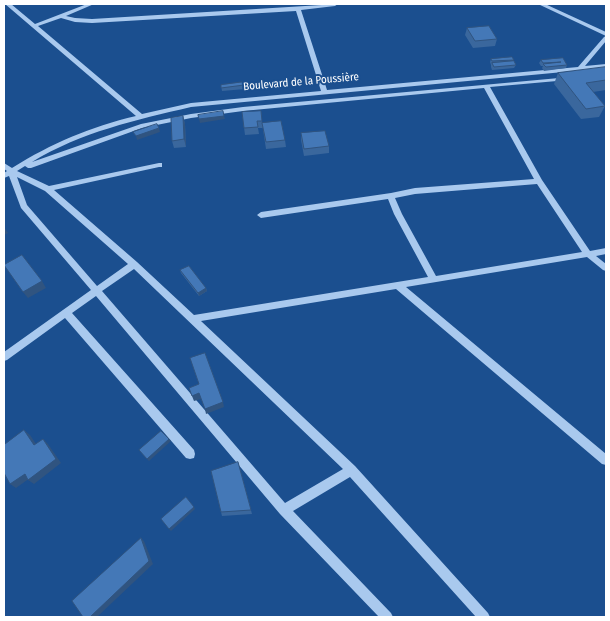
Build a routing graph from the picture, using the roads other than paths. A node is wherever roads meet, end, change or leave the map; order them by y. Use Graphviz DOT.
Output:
graph roads {
  1 [pos="8,4"];
  2 [pos="91,4"];
  3 [pos="335,4"];
  4 [pos="541,4"];
  5 [pos="298,9"];
  6 [pos="62,16"];
  7 [pos="34,26"];
  8 [pos="606,36"];
  9 [pos="606,66"];
  10 [pos="580,68"];
  11 [pos="606,74"];
  12 [pos="486,86"];
  13 [pos="324,91"];
  14 [pos="140,116"];
  15 [pos="159,165"];
  16 [pos="6,171"];
  17 [pos="539,181"];
  18 [pos="48,188"];
  19 [pos="391,196"];
  20 [pos="261,215"];
  21 [pos="606,250"];
  22 [pos="587,253"];
  23 [pos="134,264"];
  24 [pos="606,268"];
  25 [pos="434,280"];
  26 [pos="398,286"];
  27 [pos="98,290"];
  28 [pos="66,312"];
  29 [pos="193,319"];
  30 [pos="4,357"];
  31 [pos="190,454"];
  32 [pos="606,460"];
  33 [pos="351,470"];
  34 [pos="284,510"];
  35 [pos="387,617"];
  36 [pos="484,617"];
  1 -- 7 [label="street"];
  2 -- 6 [label="street"];
  3 -- 5 [label="street"];
  4 -- 8 [label="street"];
  5 -- 6 [label="street"];
  5 -- 13 [label="street"];
  6 -- 7 [label="street"];
  7 -- 14 [label="street"];
  8 -- 10 [label="street"];
  9 -- 10 [label="street, Boulevard de la Poussière"];
  10 -- 13 [label="street, Boulevard de la Poussière"];
  11 -- 12 [label="street, Boulevard de la Poussière"];
  12 -- 16 [label="street, Boulevard de la Poussière"];
  12 -- 17 [label="street"];
  13 -- 14 [label="street, Boulevard de la Poussière"];
  14 -- 16 [label="street, Boulevard de la Poussière"];
  15 -- 18 [label="street"];
  16 -- 18 [label="street"];
  16 -- 27 [label="street"];
  17 -- 19 [label="street"];
  17 -- 22 [label="street"];
  18 -- 23 [label="street"];
  19 -- 20 [label="street"];
  19 -- 25 [label="street"];
  21 -- 22 [label="street"];
  22 -- 24 [label="street"];
  22 -- 25 [label="street"];
  23 -- 27 [label="street"];
  23 -- 29 [label="street"];
  25 -- 26 [label="street"];
  26 -- 29 [label="street"];
  26 -- 32 [label="street"];
  27 -- 28 [label="street"];
  27 -- 34 [label="street"];
  28 -- 30 [label="street"];
  28 -- 31 [label="street"];
  29 -- 33 [label="street"];
  33 -- 34 [label="street"];
  33 -- 36 [label="street"];
  34 -- 35 [label="street"];
}
